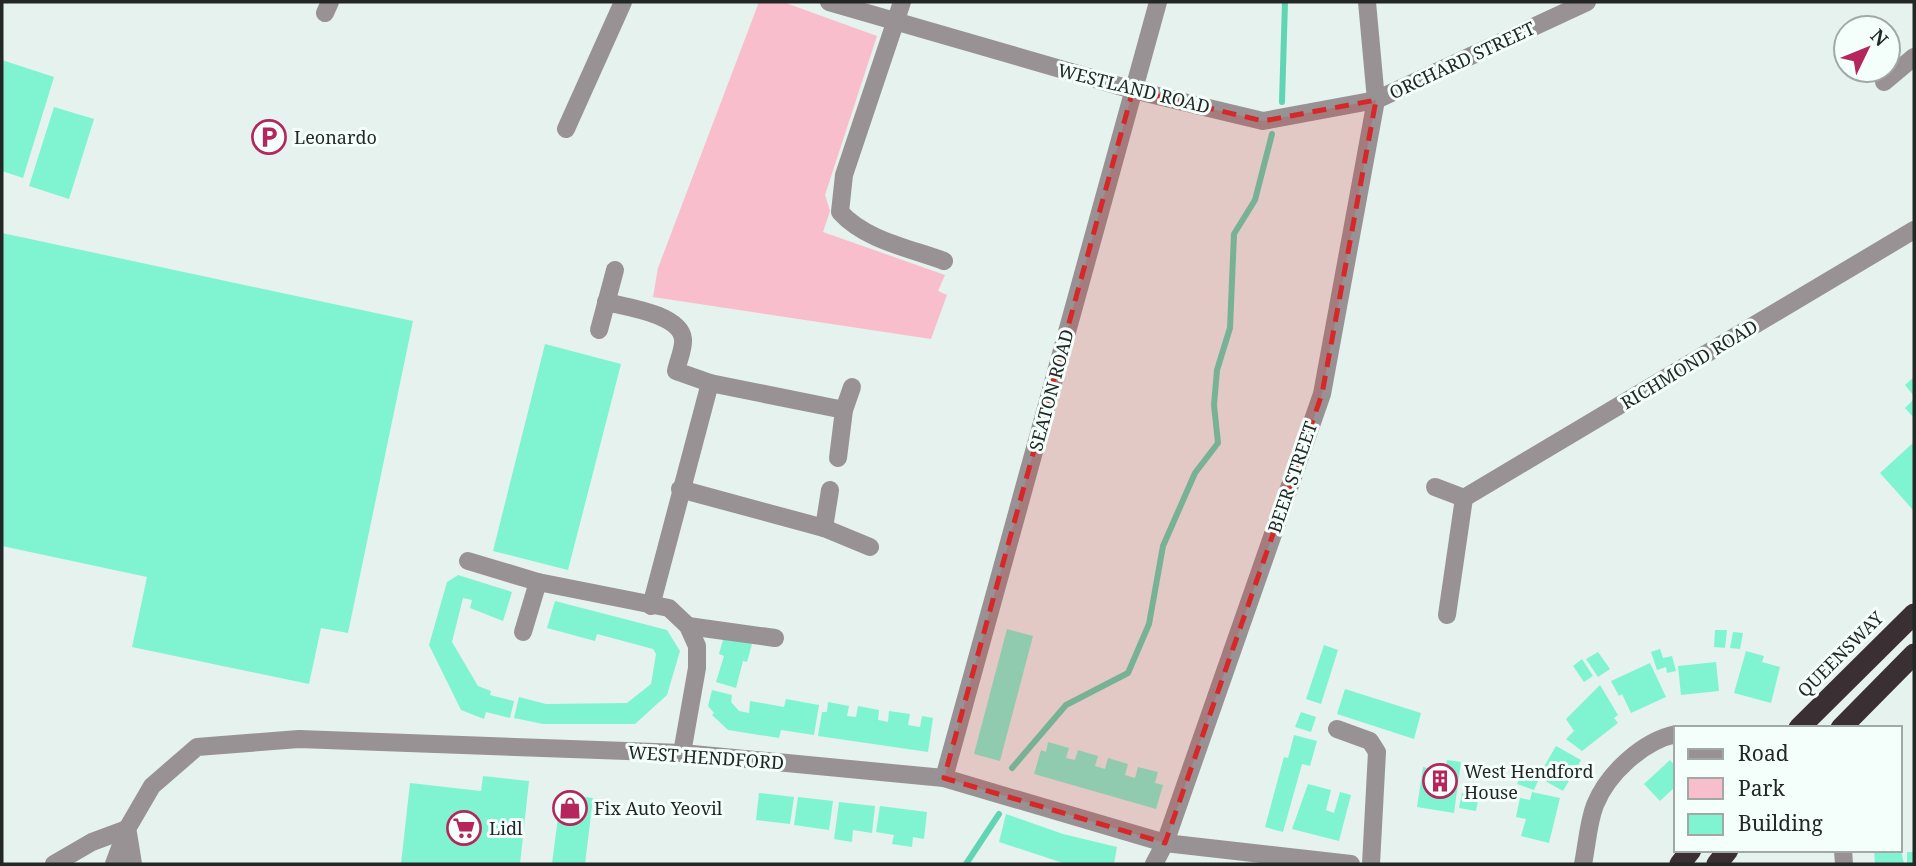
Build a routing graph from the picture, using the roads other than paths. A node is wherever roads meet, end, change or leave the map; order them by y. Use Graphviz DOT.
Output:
graph roads {
  1 [pos="624,2"];
  2 [pos="829,2"];
  3 [pos="902,2"];
  4 [pos="1158,2"];
  5 [pos="1367,2"];
  6 [pos="1587,2"];
  7 [pos="895,23"];
  8 [pos="1133,90"];
  9 [pos="1376,100"];
  10 [pos="566,129"];
  11 [pos="1914,230"];
  12 [pos="944,261"];
  13 [pos="615,270"];
  14 [pos="606,302"];
  15 [pos="599,330"];
  16 [pos="709,383"];
  17 [pos="852,387"];
  18 [pos="844,410"];
  19 [pos="838,458"];
  20 [pos="1435,487"];
  21 [pos="680,489"];
  22 [pos="830,490"];
  23 [pos="1464,498"];
  24 [pos="824,528"];
  25 [pos="870,547"];
  26 [pos="467,561"];
  27 [pos="538,582"];
  28 [pos="651,606"];
  29 [pos="1914,614"];
  30 [pos="1447,615"];
  31 [pos="688,626"];
  32 [pos="523,632"];
  33 [pos="775,638"];
  34 [pos="1914,654"];
  35 [pos="1801,726"];
  36 [pos="1842,726"];
  37 [pos="1337,729"];
  38 [pos="1674,735"];
  39 [pos="682,753"];
  40 [pos="944,778"];
  41 [pos="127,829"];
  42 [pos="92,842"];
  43 [pos="1165,843"];
  44 [pos="54,864"];
  45 [pos="82,864"];
  46 [pos="114,864"];
  47 [pos="133,864"];
  48 [pos="1154,864"];
  49 [pos="1351,864"];
  50 [pos="1371,864"];
  51 [pos="1583,864"];
  1 -- 10 [label="street"];
  2 -- 7 [label="street, WESTLAND ROAD"];
  3 -- 7 [label="street"];
  4 -- 8 [label="street, SEATON ROAD"];
  5 -- 9 [label="street, BEER STREET"];
  6 -- 9 [label="street, ORCHARD STREET"];
  7 -- 8 [label="street, WESTLAND ROAD"];
  7 -- 12 [label="street"];
  8 -- 9 [label="street, WESTLAND ROAD"];
  8 -- 40 [label="street, SEATON ROAD"];
  9 -- 43 [label="street, BEER STREET"];
  11 -- 23 [label="street, RICHMOND ROAD"];
  13 -- 14 [label="street"];
  14 -- 15 [label="street"];
  14 -- 16 [label="street"];
  16 -- 18 [label="street"];
  16 -- 21 [label="street"];
  17 -- 18 [label="street"];
  18 -- 19 [label="street"];
  20 -- 23 [label="street"];
  21 -- 24 [label="street"];
  21 -- 28 [label="street"];
  22 -- 24 [label="street"];
  23 -- 30 [label="street"];
  24 -- 25 [label="street"];
  26 -- 27 [label="street"];
  27 -- 28 [label="street"];
  27 -- 32 [label="street"];
  28 -- 31 [label="street"];
  29 -- 35 [label="highway, QUEENSWAY"];
  31 -- 33 [label="street"];
  31 -- 39 [label="street"];
  34 -- 36 [label="highway"];
  37 -- 50 [label="street"];
  38 -- 51 [label="street"];
  39 -- 40 [label="street, WEST HENDFORD"];
  39 -- 41 [label="street, WEST HENDFORD"];
  40 -- 43 [label="street, WEST HENDFORD"];
  41 -- 42 [label="street"];
  41 -- 46 [label="street, WEST HENDFORD"];
  41 -- 47 [label="street"];
  42 -- 44 [label="street"];
  42 -- 45 [label="street"];
  43 -- 48 [label="street, BEER STREET"];
  43 -- 49 [label="street, WEST HENDFORD"];
}
